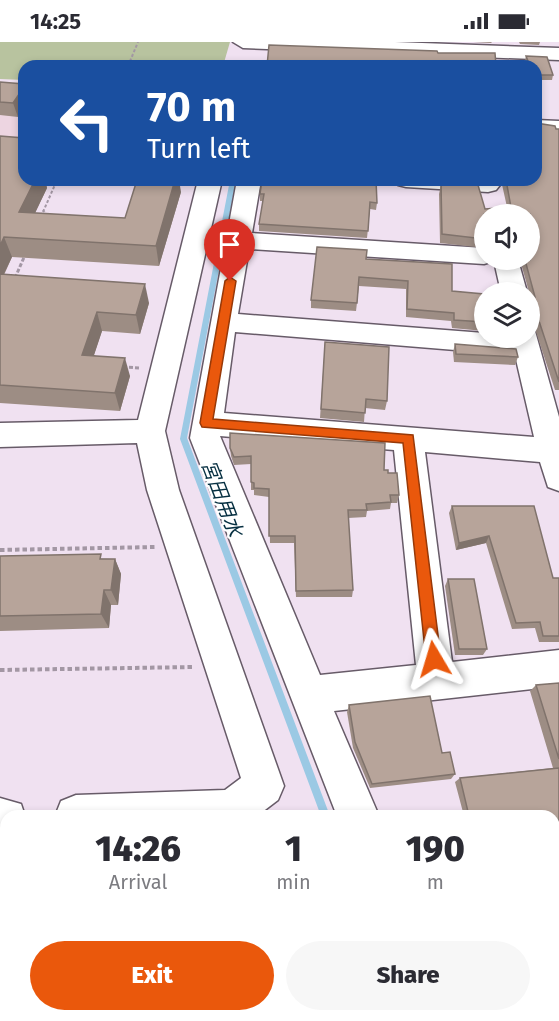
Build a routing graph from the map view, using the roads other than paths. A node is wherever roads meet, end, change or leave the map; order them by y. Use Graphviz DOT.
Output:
graph roads {
  1 [pos="256,45"];
  2 [pos="465,46"];
  3 [pos="559,54"];
  4 [pos="402,57"];
  5 [pos="542,126"];
  6 [pos="559,127"];
  7 [pos="209,186"];
  8 [pos="248,186"];
  9 [pos="456,186"];
  10 [pos="490,190"];
  11 [pos="238,240"];
  12 [pos="474,255"];
  13 [pos="223,322"];
  14 [pos="474,339"];
  15 [pos="528,348"];
  16 [pos="206,423"];
  17 [pos="150,431"];
  18 [pos="0,435"];
  19 [pos="408,439"];
  20 [pos="557,460"];
  21 [pos="559,668"];
  22 [pos="436,681"];
  23 [pos="309,695"];
  24 [pos="231,810"];
  25 [pos="355,810"];
  1 -- 4 [label="street"];
  2 -- 3 [label="street"];
  2 -- 4 [label="street"];
  5 -- 6 [label="street"];
  7 -- 17 [label="street"];
  8 -- 11 [label="street"];
  9 -- 10 [label="street"];
  11 -- 12 [label="street"];
  11 -- 13 [label="street"];
  13 -- 14 [label="street"];
  13 -- 16 [label="street"];
  15 -- 20 [label="street"];
  16 -- 19 [label="street"];
  16 -- 23 [label="street"];
  17 -- 18 [label="street"];
  17 -- 24 [label="street"];
  19 -- 20 [label="street"];
  19 -- 22 [label="street"];
  21 -- 22 [label="street"];
  22 -- 23 [label="street"];
  23 -- 25 [label="street"];
}
